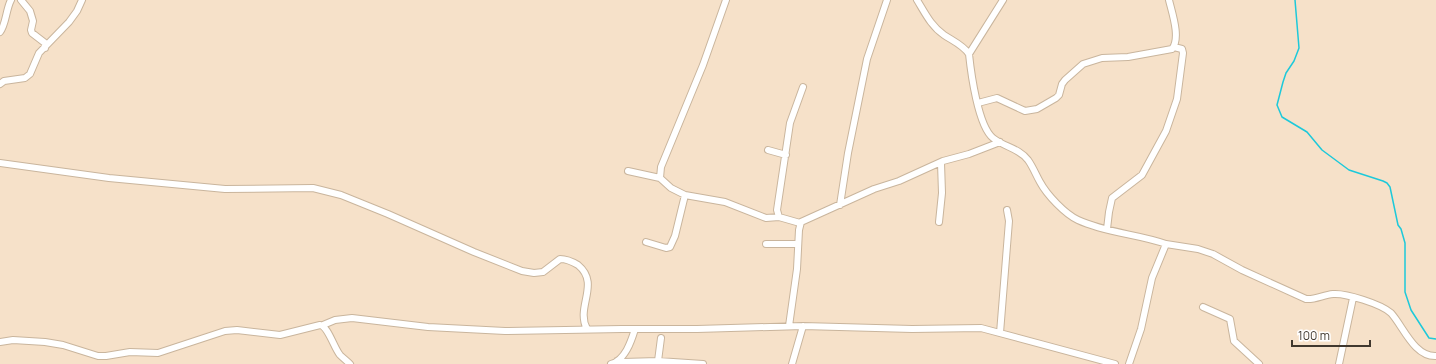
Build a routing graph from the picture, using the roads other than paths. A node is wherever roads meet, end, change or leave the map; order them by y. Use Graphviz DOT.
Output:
graph roads {
  1 [pos="11,0"];
  2 [pos="22,0"];
  3 [pos="82,0"];
  4 [pos="726,0"];
  5 [pos="887,0"];
  6 [pos="917,0"];
  7 [pos="1003,0"];
  8 [pos="1169,0"];
  9 [pos="0,32"];
  10 [pos="1174,47"];
  11 [pos="45,48"];
  12 [pos="969,54"];
  13 [pos="0,84"];
  14 [pos="803,87"];
  15 [pos="978,103"];
  16 [pos="1000,142"];
  17 [pos="768,150"];
  18 [pos="786,155"];
  19 [pos="0,163"];
  20 [pos="941,163"];
  21 [pos="628,171"];
  22 [pos="660,178"];
  23 [pos="684,195"];
  24 [pos="840,205"];
  25 [pos="1007,210"];
  26 [pos="779,217"];
  27 [pos="939,222"];
  28 [pos="800,223"];
  29 [pos="1107,229"];
  30 [pos="646,242"];
  31 [pos="766,244"];
  32 [pos="798,244"];
  33 [pos="1166,244"];
  34 [pos="1353,298"];
  35 [pos="1202,307"];
  36 [pos="323,325"];
  37 [pos="789,326"];
  38 [pos="803,326"];
  39 [pos="587,329"];
  40 [pos="635,329"];
  41 [pos="1000,333"];
  42 [pos="661,338"];
  43 [pos="0,342"];
  44 [pos="1436,356"];
  45 [pos="658,361"];
  46 [pos="1103,362"];
  47 [pos="613,363"];
  48 [pos="350,364"];
  49 [pos="703,364"];
  50 [pos="792,364"];
  51 [pos="1115,364"];
  52 [pos="1129,364"];
  53 [pos="1259,364"];
  54 [pos="1339,364"];
  1 -- 9 [label="street"];
  2 -- 11 [label="street"];
  3 -- 11 [label="street"];
  4 -- 22 [label="street"];
  5 -- 24 [label="street"];
  6 -- 12 [label="street"];
  7 -- 12 [label="street"];
  8 -- 10 [label="street"];
  10 -- 15 [label="street"];
  10 -- 29 [label="street"];
  11 -- 13 [label="street"];
  12 -- 15 [label="street"];
  14 -- 18 [label="street"];
  15 -- 16 [label="street"];
  16 -- 20 [label="street"];
  16 -- 29 [label="street"];
  17 -- 18 [label="street"];
  18 -- 26 [label="street"];
  19 -- 39 [label="street"];
  20 -- 24 [label="street"];
  20 -- 27 [label="street"];
  21 -- 22 [label="street"];
  22 -- 23 [label="street"];
  23 -- 26 [label="street"];
  23 -- 30 [label="street"];
  24 -- 28 [label="street"];
  25 -- 41 [label="street"];
  26 -- 28 [label="street"];
  28 -- 32 [label="street"];
  29 -- 33 [label="street"];
  31 -- 32 [label="street"];
  32 -- 37 [label="street"];
  33 -- 34 [label="street"];
  33 -- 52 [label="street"];
  34 -- 44 [label="street"];
  34 -- 54 [label="street"];
  35 -- 53 [label="street"];
  36 -- 39 [label="street"];
  36 -- 43 [label="street"];
  36 -- 48 [label="street"];
  37 -- 38 [label="street"];
  37 -- 40 [label="street"];
  38 -- 41 [label="street"];
  38 -- 50 [label="street"];
  39 -- 40 [label="street"];
  40 -- 47 [label="street"];
  41 -- 46 [label="street"];
  42 -- 45 [label="street"];
  45 -- 47 [label="street"];
  45 -- 49 [label="street"];
  46 -- 51 [label="street"];
}
